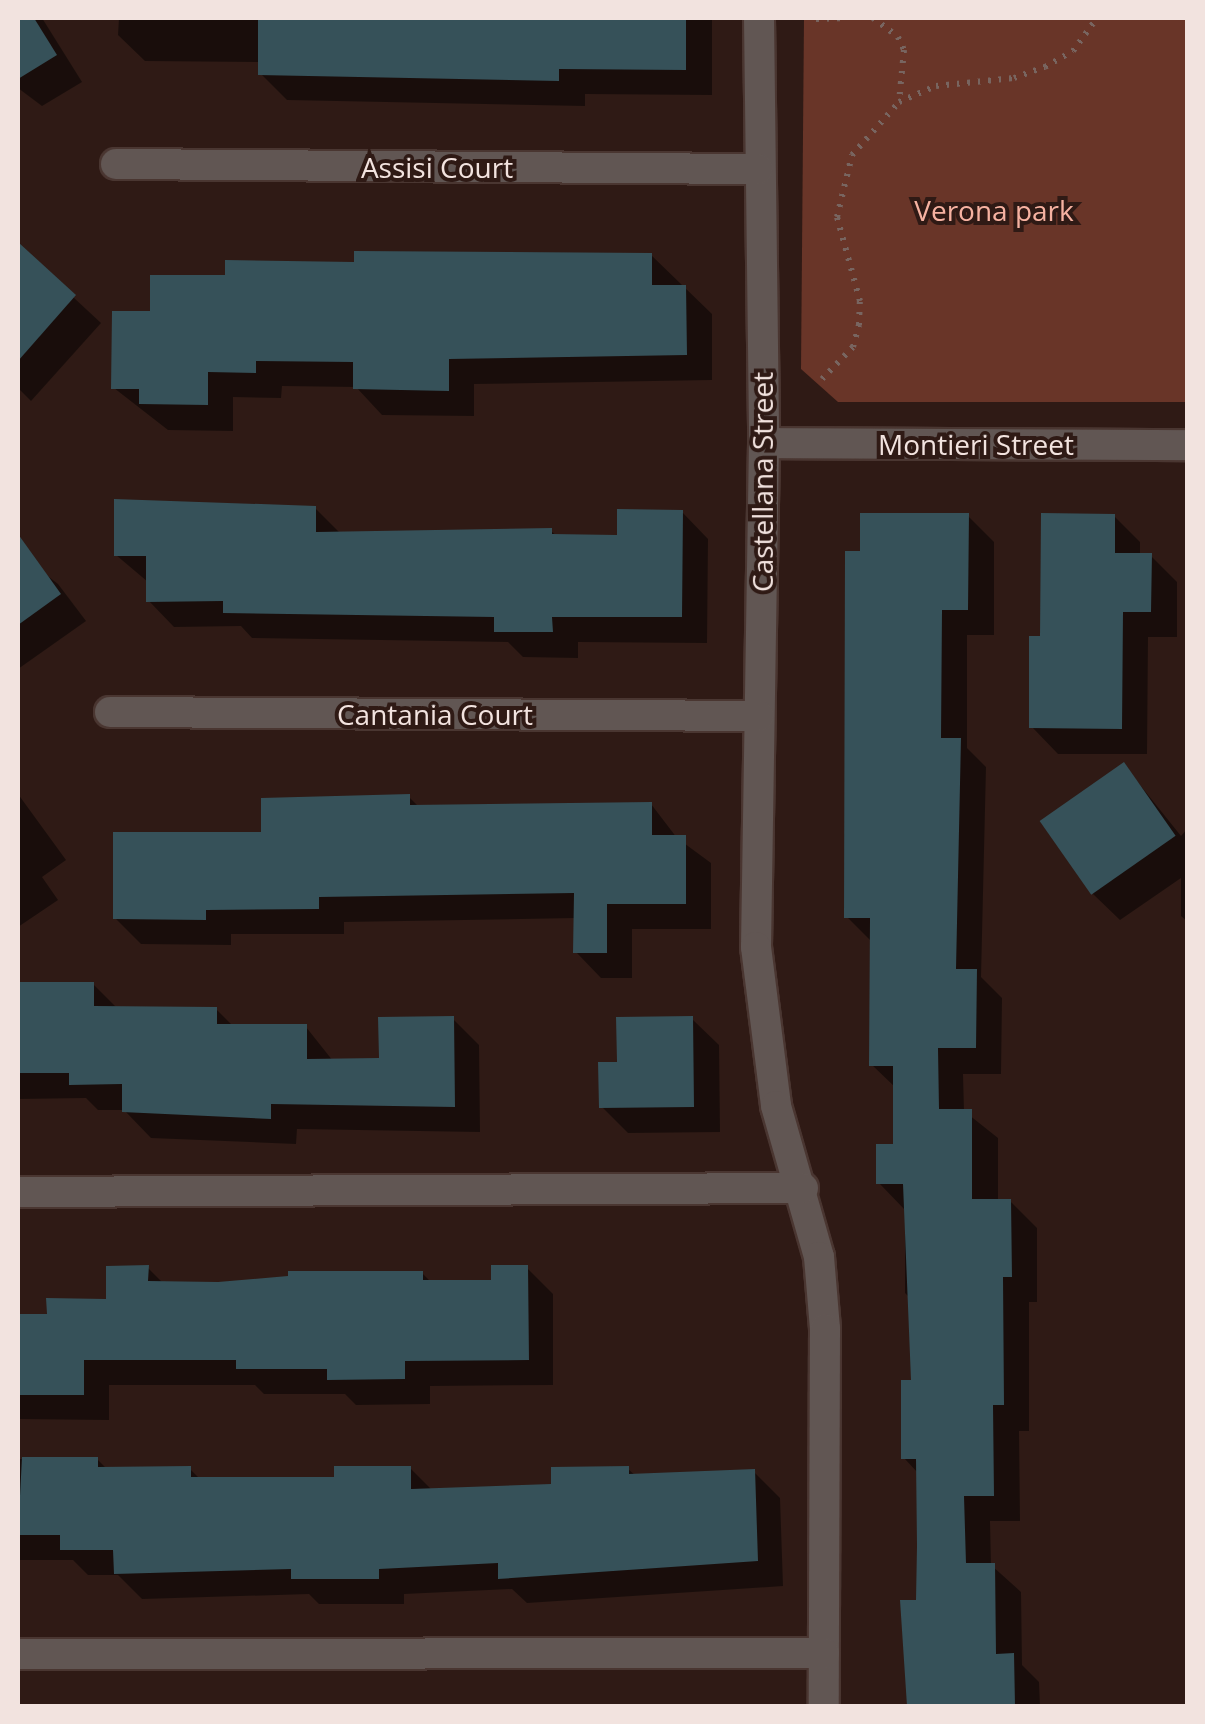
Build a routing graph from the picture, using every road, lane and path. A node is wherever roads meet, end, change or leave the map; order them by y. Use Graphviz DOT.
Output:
graph roads {
  1 [pos="758,18"];
  2 [pos="840,18"];
  3 [pos="872,18"];
  4 [pos="1098,18"];
  5 [pos="816,19"];
  6 [pos="899,102"];
  7 [pos="116,164"];
  8 [pos="758,169"];
  9 [pos="822,379"];
  10 [pos="764,443"];
  11 [pos="1188,445"];
  12 [pos="110,712"];
  13 [pos="759,716"];
  14 [pos="803,1188"];
  15 [pos="18,1192"];
  16 [pos="824,1653"];
  17 [pos="18,1654"];
  18 [pos="824,1706"];
  1 -- 8 [label="street, Castellana Street"];
  2 -- 5 [label="path"];
  3 -- 6 [label="path"];
  4 -- 6 [label="path"];
  6 -- 9 [label="path"];
  7 -- 8 [label="street, Assisi Court"];
  8 -- 10 [label="street, Castellana Street"];
  10 -- 11 [label="street, Montieri Street"];
  10 -- 13 [label="street, Castellana Street"];
  12 -- 13 [label="street, Cantania Court"];
  13 -- 14 [label="street, Castellana Street"];
  14 -- 15 [label="street"];
  14 -- 16 [label="street, Castellana Street"];
  16 -- 17 [label="street"];
  16 -- 18 [label="street, Castellana Street"];
}
